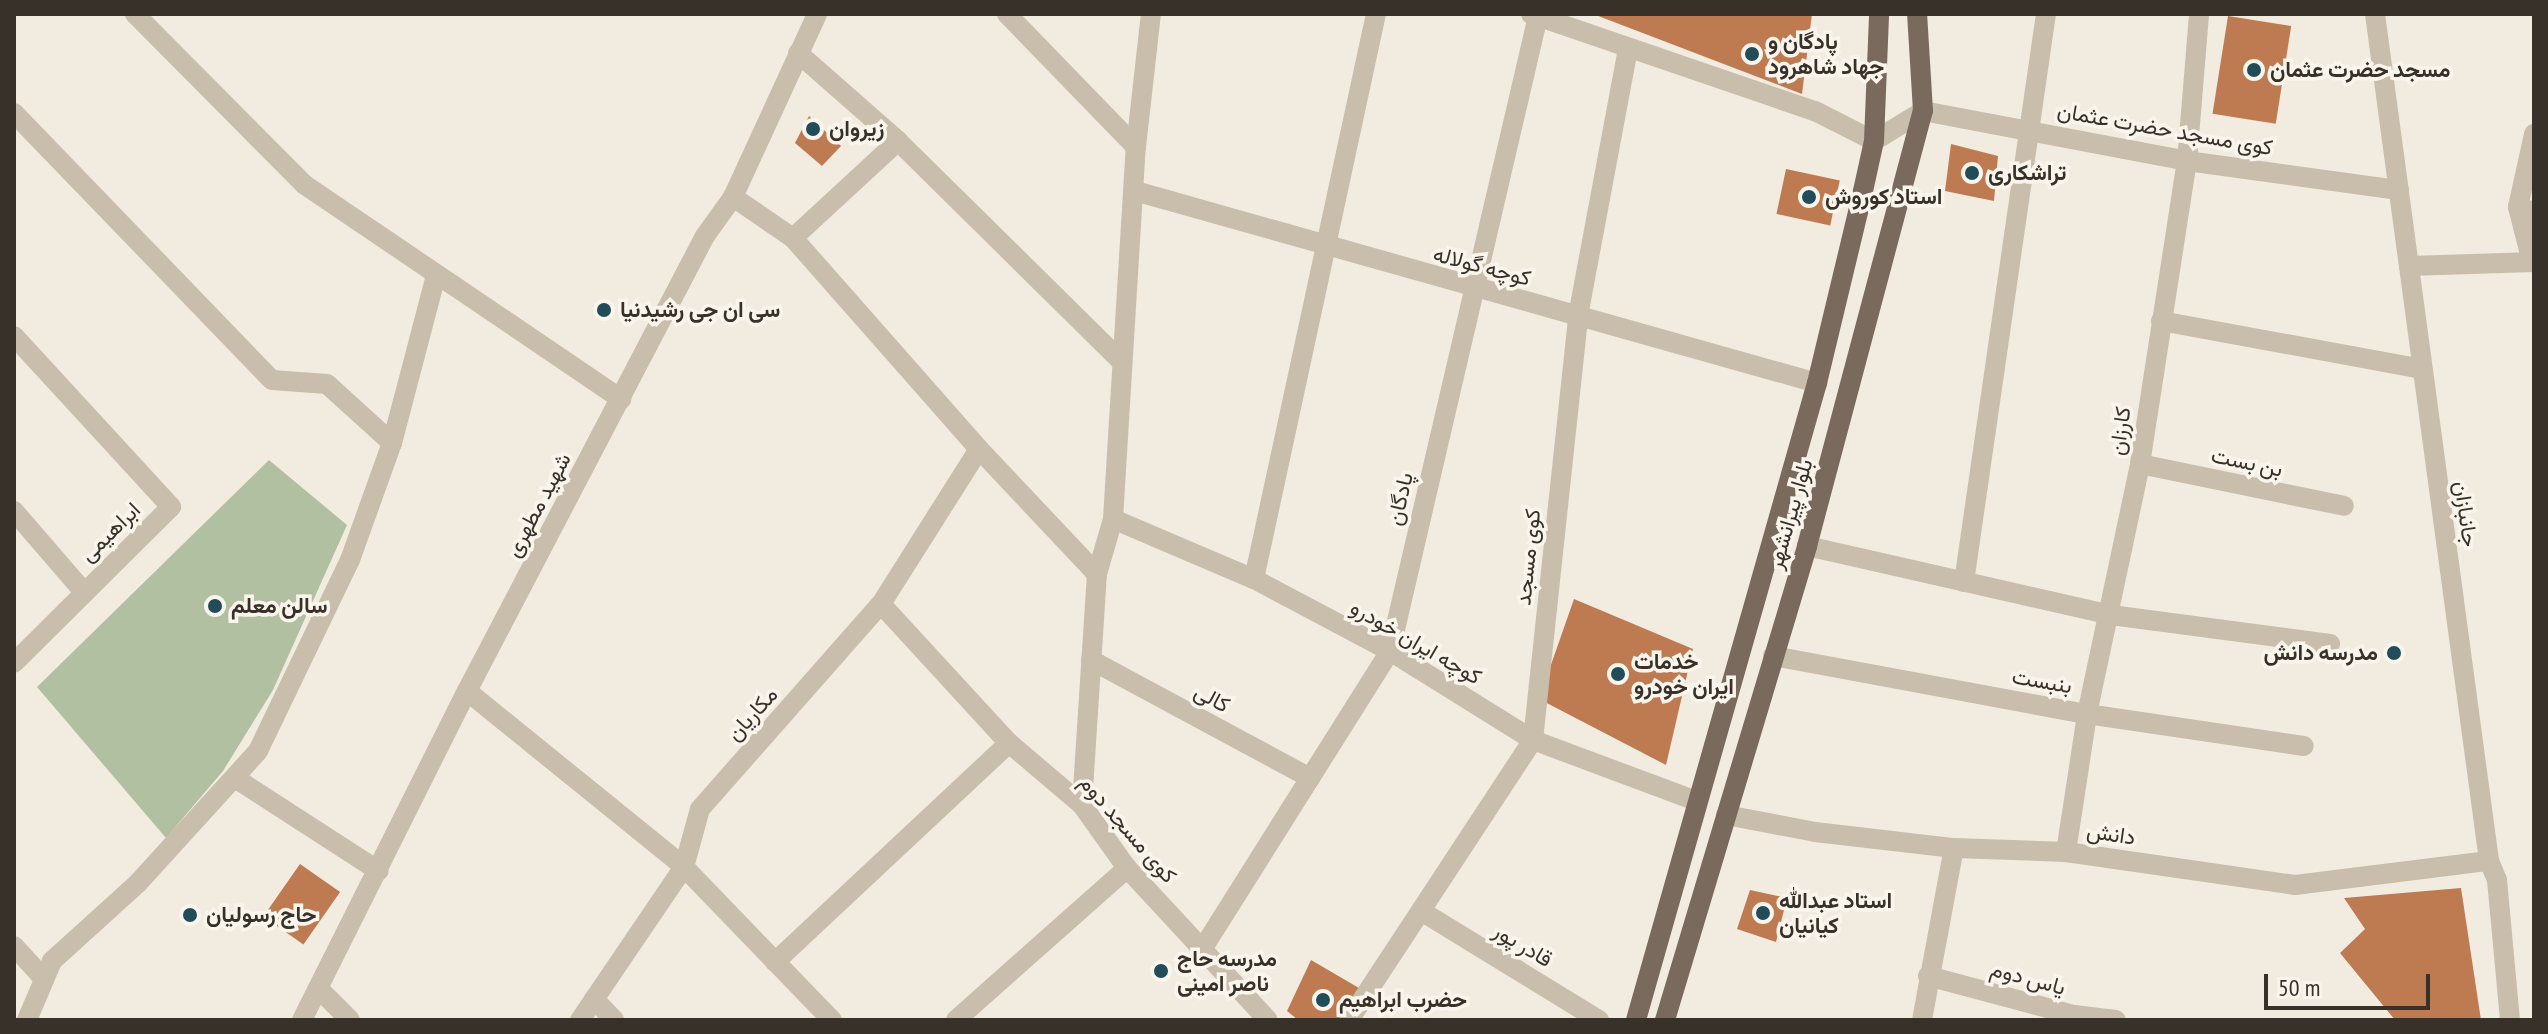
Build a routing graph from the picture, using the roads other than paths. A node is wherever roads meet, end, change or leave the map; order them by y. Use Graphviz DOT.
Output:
graph roads {
  1 [pos="135,14"];
  2 [pos="817,14"];
  3 [pos="1007,14"];
  4 [pos="1151,14"];
  5 [pos="1376,14"];
  6 [pos="1879,14"];
  7 [pos="1917,14"];
  8 [pos="2046,14"];
  9 [pos="2199,14"];
  10 [pos="2375,14"];
  11 [pos="1534,15"];
  12 [pos="1628,50"];
  13 [pos="798,53"];
  14 [pos="1923,111"];
  15 [pos="14,113"];
  16 [pos="2032,130"];
  17 [pos="2534,134"];
  18 [pos="898,141"];
  19 [pos="1874,141"];
  20 [pos="1136,147"];
  21 [pos="2187,161"];
  22 [pos="2399,190"];
  23 [pos="1135,191"];
  24 [pos="733,197"];
  25 [pos="2526,210"];
  26 [pos="793,238"];
  27 [pos="1324,247"];
  28 [pos="2533,262"];
  29 [pos="2409,266"];
  30 [pos="436,275"];
  31 [pos="1472,288"];
  32 [pos="1578,316"];
  33 [pos="2161,321"];
  34 [pos="14,336"];
  35 [pos="1121,361"];
  36 [pos="2422,369"];
  37 [pos="1817,383"];
  38 [pos="621,399"];
  39 [pos="392,443"];
  40 [pos="979,449"];
  41 [pos="2140,464"];
  42 [pos="2344,506"];
  43 [pos="14,511"];
  44 [pos="1113,519"];
  45 [pos="1807,546"];
  46 [pos="1097,574"];
  47 [pos="1254,579"];
  48 [pos="1964,582"];
  49 [pos="83,591"];
  50 [pos="881,604"];
  51 [pos="2111,615"];
  52 [pos="2330,644"];
  53 [pos="1390,651"];
  54 [pos="1773,656"];
  55 [pos="1091,660"];
  56 [pos="14,663"];
  57 [pos="467,691"];
  58 [pos="2087,714"];
  59 [pos="1533,740"];
  60 [pos="1009,743"];
  61 [pos="2304,746"];
  62 [pos="235,778"];
  63 [pos="1310,778"];
  64 [pos="1696,801"];
  65 [pos="1082,805"];
  66 [pos="1726,815"];
  67 [pos="1954,848"];
  68 [pos="2066,852"];
  69 [pos="2489,861"];
  70 [pos="684,867"];
  71 [pos="1127,868"];
  72 [pos="379,871"];
  73 [pos="1421,911"];
  74 [pos="14,946"];
  75 [pos="1203,948"];
  76 [pos="775,962"];
  77 [pos="1928,976"];
  78 [pos="44,979"];
  79 [pos="318,988"];
  80 [pos="594,999"];
  81 [pos="2073,1017"];
  82 [pos="27,1020"];
  83 [pos="302,1020"];
  84 [pos="350,1020"];
  85 [pos="580,1020"];
  86 [pos="614,1020"];
  87 [pos="832,1020"];
  88 [pos="956,1020"];
  89 [pos="1268,1020"];
  90 [pos="1349,1020"];
  91 [pos="1599,1020"];
  92 [pos="1636,1020"];
  93 [pos="1665,1020"];
  94 [pos="1922,1020"];
  95 [pos="2116,1020"];
  96 [pos="2510,1020"];
  1 -- 30 [label="street"];
  2 -- 13 [label="street, شهید مطهری"];
  3 -- 20 [label="street"];
  4 -- 20 [label="street"];
  5 -- 27 [label="street"];
  6 -- 19 [label="main road, بلوار پیرانشهر"];
  7 -- 14 [label="main road, بلوار پیرانشهر"];
  8 -- 16 [label="street"];
  9 -- 21 [label="street, کارزان"];
  10 -- 22 [label="street, جانبازان"];
  11 -- 12 [label="street"];
  11 -- 31 [label="street, پادگان"];
  12 -- 19 [label="street"];
  12 -- 32 [label="street, کوی مسجد"];
  13 -- 18 [label="street"];
  13 -- 24 [label="street, شهید مطهری"];
  14 -- 16 [label="street, کوی مسجد حضرت عثمان"];
  14 -- 19 [label="street"];
  14 -- 45 [label="main road, بلوار پیرانشهر"];
  15 -- 39 [label="street"];
  16 -- 21 [label="street, کوی مسجد حضرت عثمان"];
  16 -- 48 [label="street"];
  17 -- 25 [label="street"];
  18 -- 26 [label="street"];
  18 -- 35 [label="street"];
  19 -- 37 [label="main road, بلوار پیرانشهر"];
  20 -- 23 [label="street"];
  21 -- 22 [label="street, کوی مسجد حضرت عثمان"];
  21 -- 33 [label="street, کارزان"];
  22 -- 29 [label="street, جانبازان"];
  23 -- 27 [label="street, کوچه گولاله"];
  23 -- 35 [label="street"];
  24 -- 26 [label="street"];
  24 -- 38 [label="street, شهید مطهری"];
  25 -- 28 [label="street"];
  26 -- 40 [label="street"];
  27 -- 31 [label="street, کوچه گولاله"];
  27 -- 47 [label="street"];
  28 -- 29 [label="street"];
  29 -- 36 [label="street, جانبازان"];
  30 -- 38 [label="street"];
  30 -- 39 [label="street"];
  31 -- 32 [label="street, کوچه گولاله"];
  31 -- 53 [label="street, پادگان"];
  32 -- 37 [label="street, کوچه گولاله"];
  32 -- 59 [label="street, کوی مسجد"];
  33 -- 36 [label="street"];
  33 -- 41 [label="street, کارزان"];
  34 -- 49 [label="street, ابراهیمی"];
  35 -- 44 [label="street"];
  36 -- 69 [label="street, جانبازان"];
  37 -- 64 [label="main road, بلوار پیرانشهر"];
  38 -- 57 [label="street, شهید مطهری"];
  39 -- 62 [label="street"];
  40 -- 46 [label="street"];
  40 -- 50 [label="street, مکاریان"];
  41 -- 42 [label="street, بن بست"];
  41 -- 51 [label="street, کارزان"];
  43 -- 49 [label="street, ابراهیمی"];
  44 -- 46 [label="street"];
  44 -- 47 [label="street, کوچه ایران خودرو"];
  45 -- 48 [label="street"];
  45 -- 54 [label="main road, بلوار پیرانشهر"];
  46 -- 55 [label="street"];
  47 -- 53 [label="street, کوچه ایران خودرو"];
  48 -- 51 [label="street"];
  49 -- 56 [label="street, ابراهیمی"];
  50 -- 60 [label="street, کوی مسجد دوم"];
  50 -- 70 [label="street, مکاریان"];
  51 -- 52 [label="street"];
  51 -- 58 [label="street, کارزان"];
  53 -- 59 [label="street, کوچه ایران خودرو"];
  53 -- 63 [label="street, پادگان"];
  54 -- 58 [label="street, بنبست"];
  54 -- 66 [label="main road, بلوار پیرانشهر"];
  55 -- 63 [label="street, کالی"];
  55 -- 65 [label="street"];
  57 -- 70 [label="street"];
  57 -- 72 [label="street, شهید مطهری"];
  58 -- 61 [label="street, بنبست"];
  58 -- 68 [label="street, کارزان"];
  59 -- 64 [label="street, کوچه ایران خودرو"];
  59 -- 73 [label="street, کوی مسجد"];
  60 -- 65 [label="street, کوی مسجد دوم"];
  60 -- 76 [label="street"];
  62 -- 72 [label="street"];
  62 -- 78 [label="street"];
  63 -- 75 [label="street, پادگان"];
  64 -- 92 [label="main road, بلوار پیرانشهر"];
  65 -- 71 [label="street, کوی مسجد دوم"];
  66 -- 67 [label="street, دانش"];
  66 -- 93 [label="main road, بلوار پیرانشهر"];
  67 -- 68 [label="street, دانش"];
  67 -- 77 [label="street"];
  68 -- 69 [label="street, دانش"];
  69 -- 96 [label="street, جانبازان"];
  70 -- 76 [label="street"];
  70 -- 80 [label="street, مکاریان"];
  71 -- 75 [label="street, کوی مسجد دوم"];
  71 -- 88 [label="street"];
  72 -- 79 [label="street, شهید مطهری"];
  73 -- 90 [label="street, کوی مسجد"];
  73 -- 91 [label="street, قادر پور"];
  74 -- 78 [label="street"];
  75 -- 89 [label="street, کوی مسجد دوم"];
  76 -- 87 [label="street"];
  77 -- 81 [label="street, یاس دوم"];
  77 -- 94 [label="street"];
  78 -- 82 [label="street"];
  79 -- 83 [label="street, شهید مطهری"];
  79 -- 84 [label="street"];
  80 -- 85 [label="street, مکاریان"];
  80 -- 86 [label="street"];
  81 -- 95 [label="street, یاس دوم"];
}
